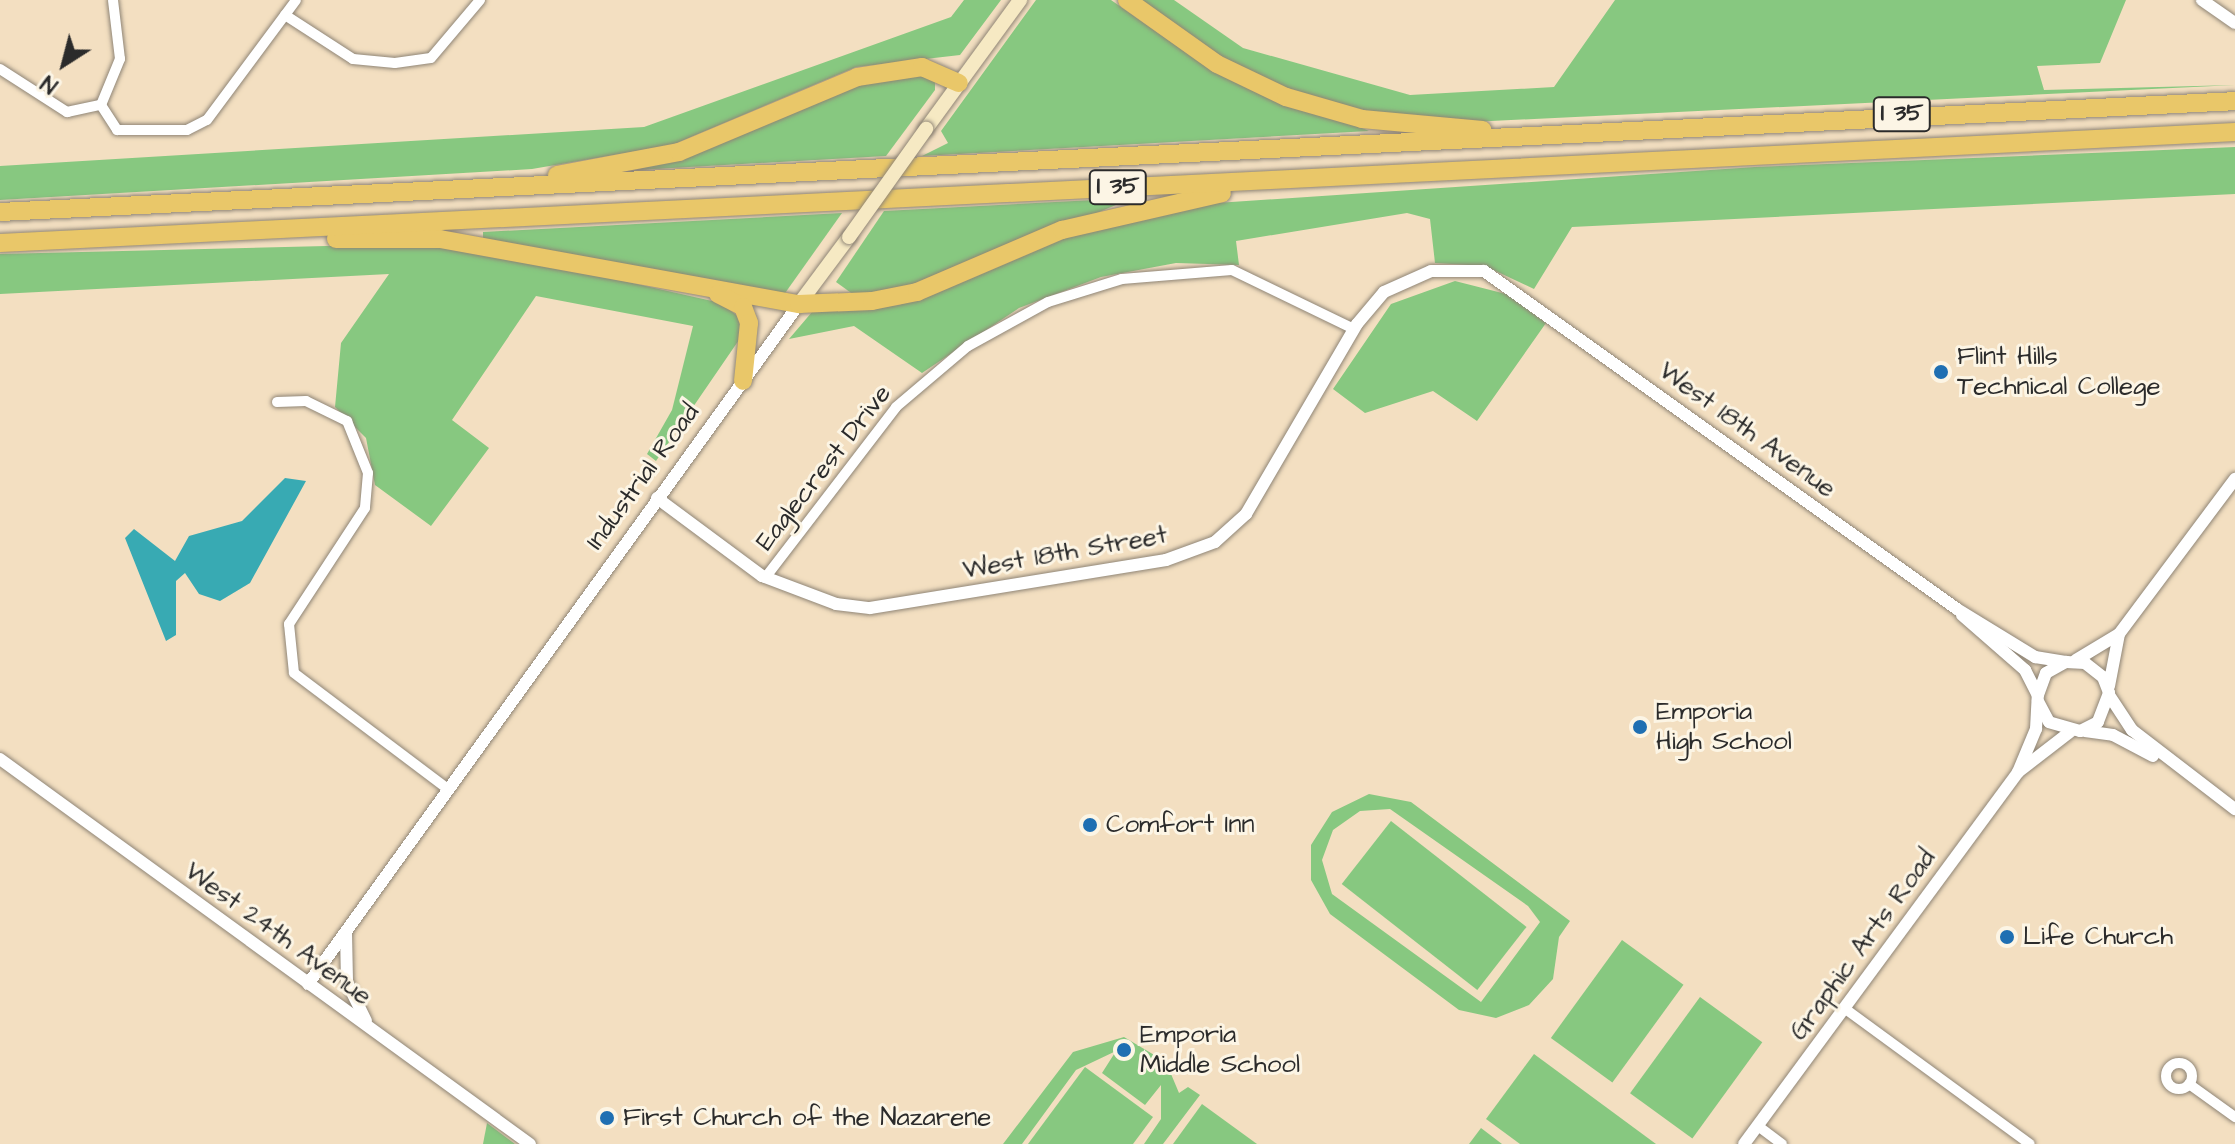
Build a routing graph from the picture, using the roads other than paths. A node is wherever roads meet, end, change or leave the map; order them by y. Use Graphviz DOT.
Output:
graph roads {
  1 [pos="113,0"];
  2 [pos="125,0"];
  3 [pos="296,0"];
  4 [pos="480,0"];
  5 [pos="1020,0"];
  6 [pos="1127,0"];
  7 [pos="2202,0"];
  8 [pos="116,12"];
  9 [pos="285,15"];
  10 [pos="2235,23"];
  11 [pos="0,69"];
  12 [pos="959,83"];
  13 [pos="2235,101"];
  14 [pos="101,105"];
  15 [pos="2235,132"];
  16 [pos="1570,136"];
  17 [pos="1272,182"];
  18 [pos="504,188"];
  19 [pos="0,212"];
  20 [pos="236,233"];
  21 [pos="0,243"];
  22 [pos="697,286"];
  23 [pos="1511,286"];
  24 [pos="799,304"];
  25 [pos="1354,329"];
  26 [pos="743,381"];
  27 [pos="277,402"];
  28 [pos="2235,479"];
  29 [pos="657,498"];
  30 [pos="765,578"];
  31 [pos="1957,609"];
  32 [pos="2119,634"];
  33 [pos="2069,661"];
  34 [pos="2108,691"];
  35 [pos="2038,698"];
  36 [pos="2075,732"];
  37 [pos="0,759"];
  38 [pos="2167,761"];
  39 [pos="2018,772"];
  40 [pos="448,789"];
  41 [pos="2235,809"];
  42 [pos="346,930"];
  43 [pos="308,984"];
  44 [pos="1844,1008"];
  45 [pos="370,1027"];
  46 [pos="2189,1084"];
  47 [pos="2235,1117"];
  48 [pos="1758,1126"];
  49 [pos="530,1144"];
  50 [pos="1744,1144"];
  51 [pos="1782,1144"];
  52 [pos="2030,1144"];
  1 -- 8 [label="street"];
  2 -- 8 [label="street"];
  3 -- 9 [label="street"];
  4 -- 9 [label="street"];
  5 -- 12 [label="main road, Industrial Road"];
  6 -- 16 [label="highway"];
  7 -- 10 [label="street"];
  8 -- 14 [label="street"];
  9 -- 14 [label="street"];
  11 -- 14 [label="street"];
  12 -- 18 [label="highway"];
  12 -- 24 [label="main road, Industrial Road, bridge"];
  13 -- 16 [label="highway, I 35"];
  15 -- 17 [label="highway, I 35"];
  16 -- 18 [label="highway, I 35"];
  17 -- 20 [label="highway, I 35"];
  17 -- 24 [label="highway"];
  18 -- 19 [label="highway, I 35"];
  20 -- 21 [label="highway, I 35"];
  20 -- 22 [label="highway"];
  22 -- 24 [label="highway"];
  22 -- 26 [label="highway"];
  23 -- 25 [label="street, West 18th Street"];
  23 -- 31 [label="street, West 18th Avenue"];
  24 -- 26 [label="street, Industrial Road"];
  25 -- 30 [label="street, West 18th Street"];
  25 -- 30 [label="street, Eaglecrest Drive"];
  26 -- 29 [label="street, Industrial Road"];
  27 -- 40 [label="street"];
  28 -- 32 [label="street"];
  29 -- 30 [label="street, West 18th Street"];
  29 -- 40 [label="street, Industrial Road"];
  31 -- 33 [label="street, West 18th Avenue"];
  31 -- 35 [label="street, West 18th Avenue"];
  32 -- 33 [label="street"];
  32 -- 34 [label="street"];
  33 -- 34 [label="street"];
  33 -- 35 [label="street"];
  34 -- 36 [label="street"];
  34 -- 38 [label="street"];
  35 -- 36 [label="street"];
  35 -- 39 [label="street, Graphic Arts Road"];
  36 -- 38 [label="street"];
  36 -- 39 [label="street, Graphic Arts Road"];
  37 -- 43 [label="street, West 24th Avenue"];
  38 -- 41 [label="street"];
  39 -- 44 [label="street, Graphic Arts Road"];
  40 -- 42 [label="street, Industrial Road"];
  42 -- 43 [label="street, Industrial Road"];
  42 -- 45 [label="street"];
  43 -- 45 [label="street, West 24th Avenue"];
  44 -- 48 [label="street, Graphic Arts Road"];
  44 -- 52 [label="street"];
  45 -- 49 [label="street, West 24th Avenue"];
  46 -- 47 [label="street"];
  48 -- 50 [label="street, Graphic Arts Road"];
  48 -- 51 [label="street"];
}
